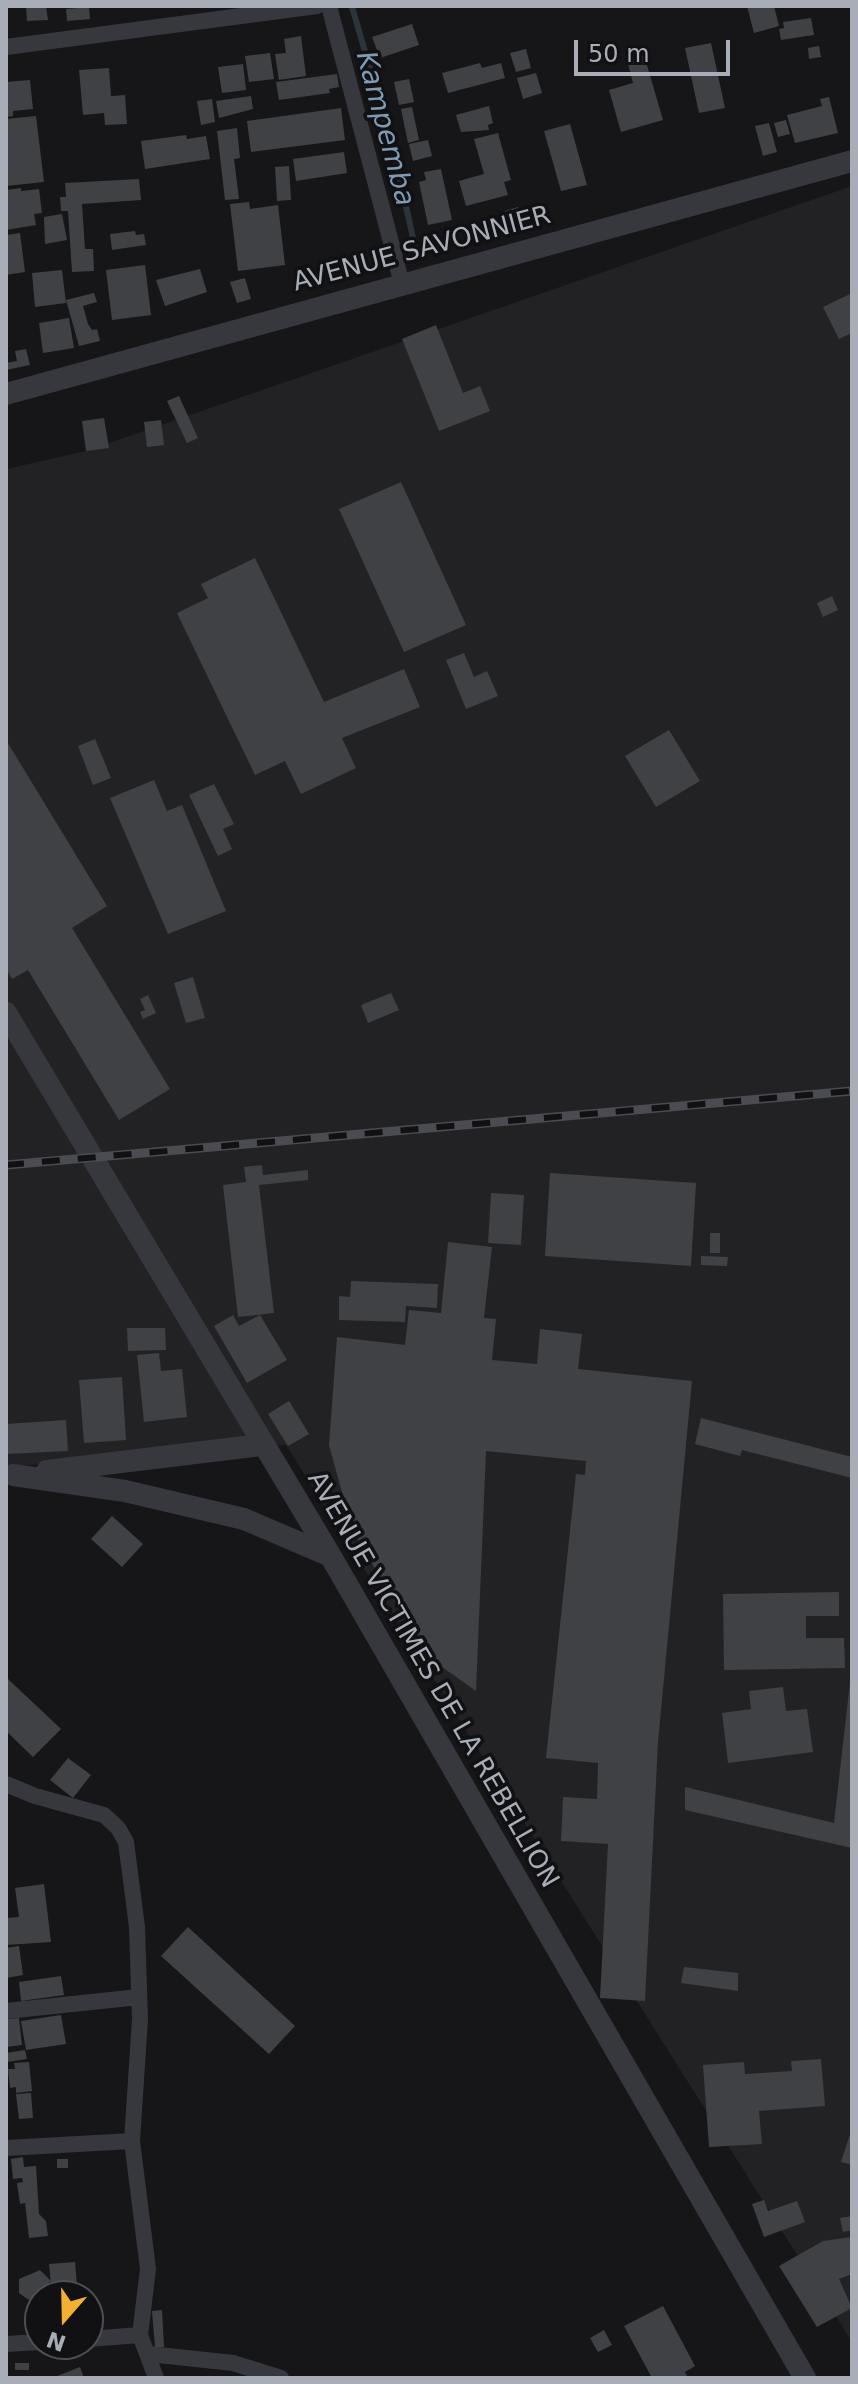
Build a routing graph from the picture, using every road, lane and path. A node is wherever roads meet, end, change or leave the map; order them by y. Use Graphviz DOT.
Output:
graph roads {
  1 [pos="317,6"];
  2 [pos="329,6"];
  3 [pos="6,47"];
  4 [pos="852,161"];
  5 [pos="402,284"];
  6 [pos="6,394"];
  7 [pos="6,1013"];
  8 [pos="261,1445"];
  9 [pos="10,1476"];
  10 [pos="330,1555"];
  11 [pos="6,1784"];
  12 [pos="139,1997"];
  13 [pos="6,2011"];
  14 [pos="132,2141"];
  15 [pos="6,2148"];
  16 [pos="140,2335"];
  17 [pos="104,2338"];
  18 [pos="149,2354"];
  19 [pos="156,2378"];
  20 [pos="281,2378"];
  21 [pos="805,2378"];
  1 -- 3 [label="street"];
  2 -- 5 [label="street"];
  4 -- 5 [label="street, AVENUE SAVONNIER"];
  5 -- 6 [label="street, AVENUE SAVONNIER"];
  7 -- 8 [label="street, AVENUE VICTIMES DE LA REBELLION"];
  8 -- 9 [label="street"];
  8 -- 10 [label="street, AVENUE VICTIMES DE LA REBELLION"];
  9 -- 10 [label="street"];
  10 -- 21 [label="street, AVENUE VICTIMES DE LA REBELLION"];
  11 -- 12 [label="street"];
  12 -- 13 [label="street"];
  12 -- 14 [label="street"];
  14 -- 15 [label="street"];
  14 -- 16 [label="street"];
  16 -- 17 [label="street"];
  16 -- 18 [label="street"];
  18 -- 19 [label="street"];
  18 -- 20 [label="street"];
}
